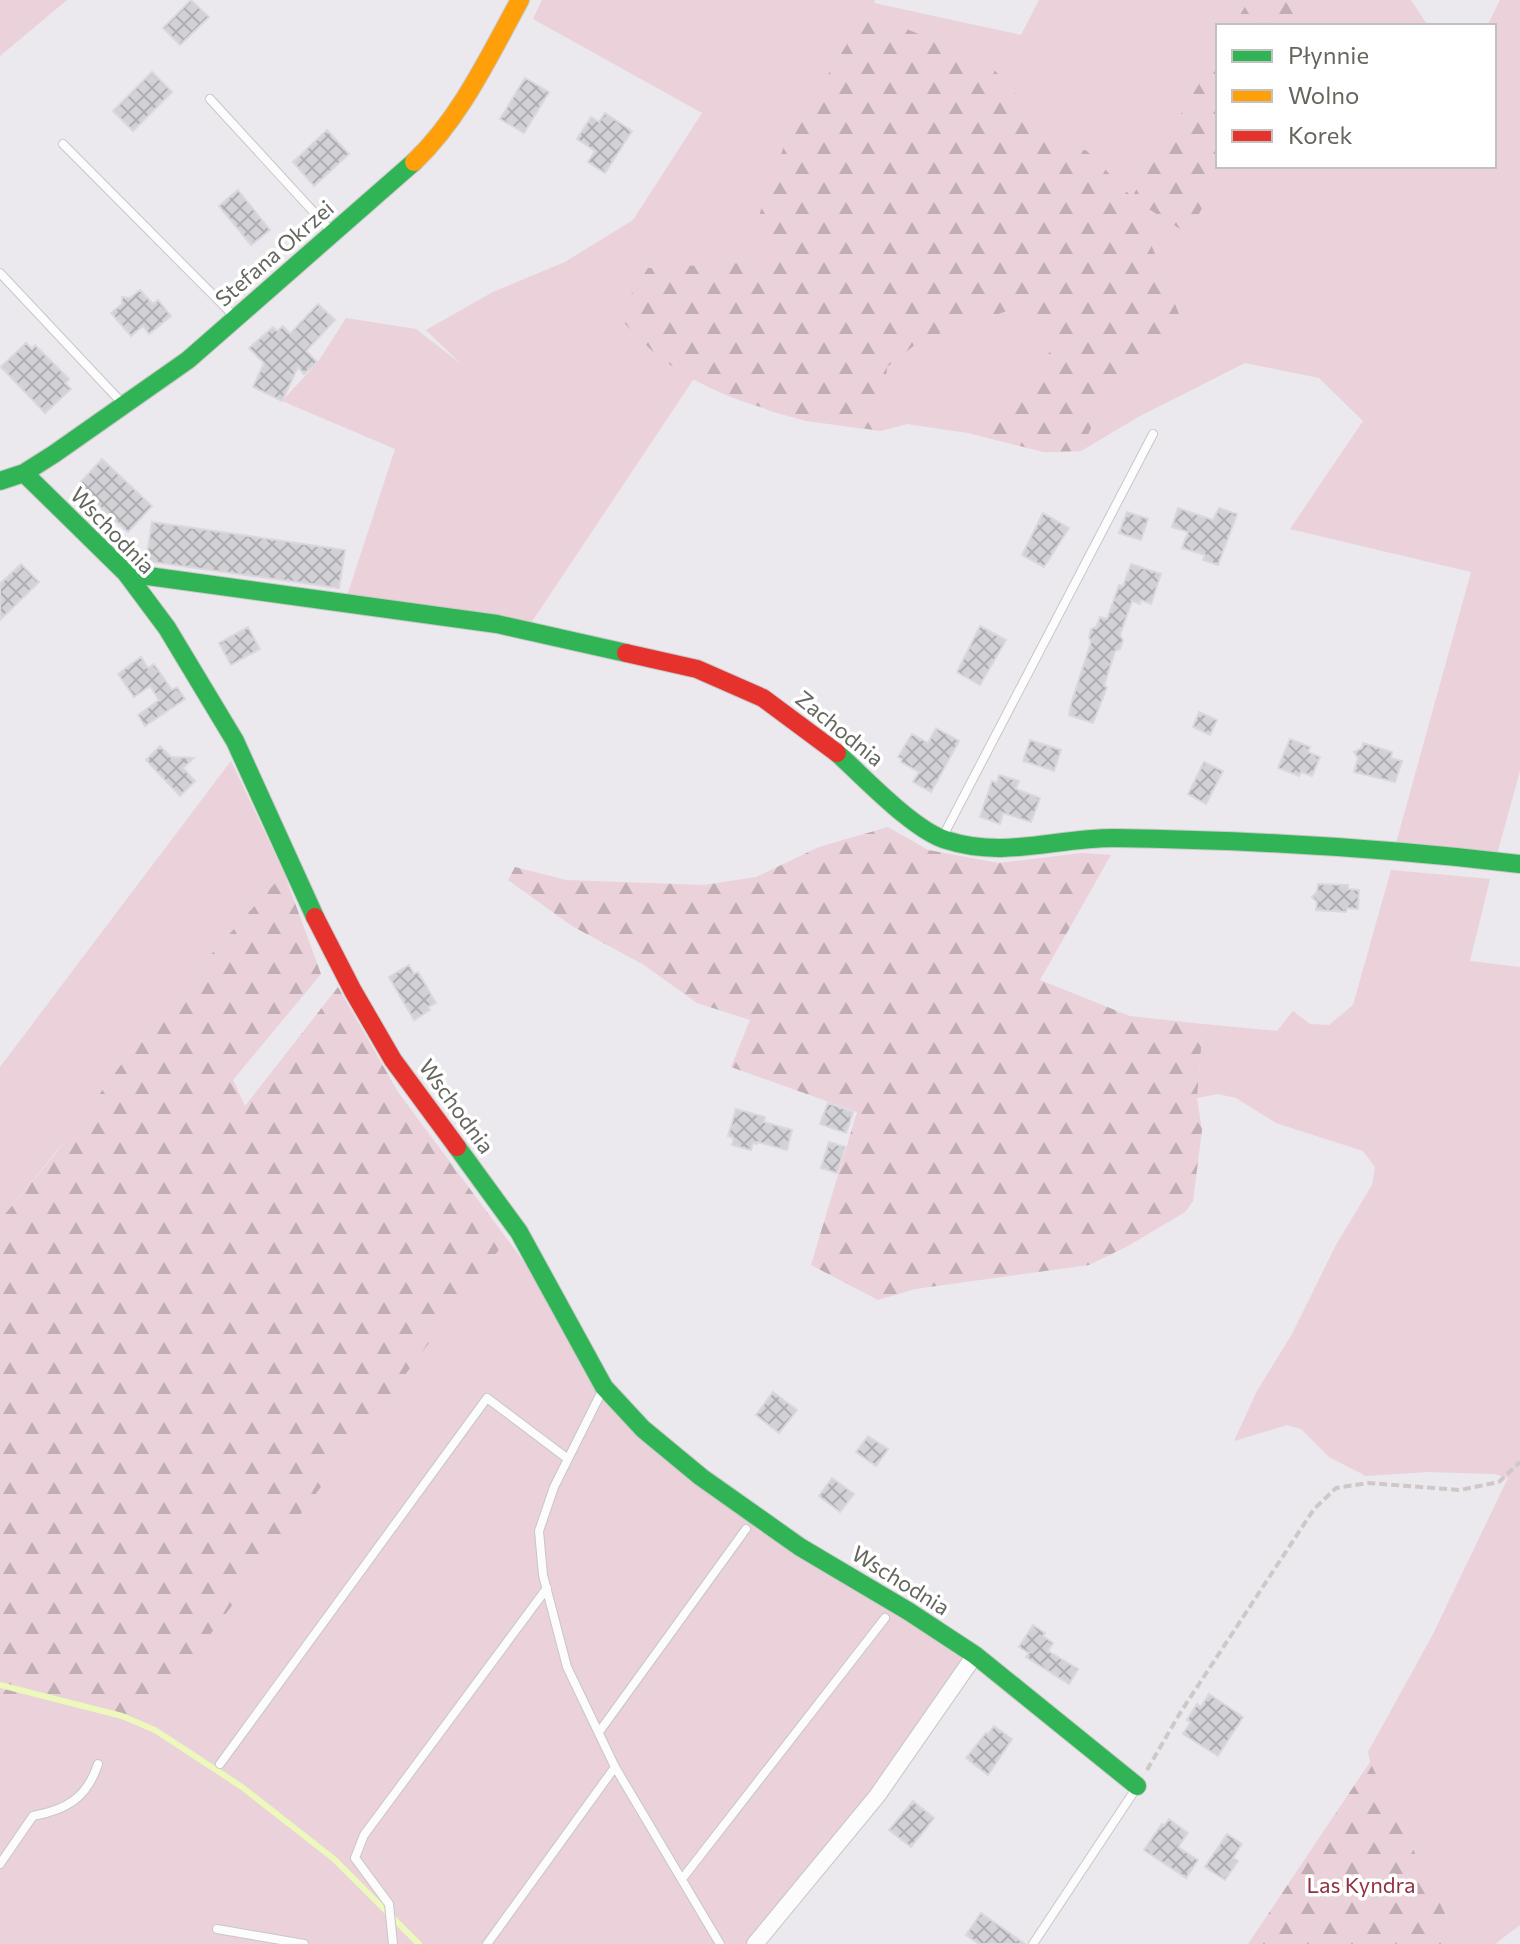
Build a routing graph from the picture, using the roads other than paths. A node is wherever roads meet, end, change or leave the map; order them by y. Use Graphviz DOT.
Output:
graph roads {
  1 [pos="520,0"];
  2 [pos="210,99"];
  3 [pos="63,144"];
  4 [pos="333,233"];
  5 [pos="0,273"];
  6 [pos="235,318"];
  7 [pos="124,405"];
  8 [pos="1153,434"];
  9 [pos="24,473"];
  10 [pos="0,481"];
  11 [pos="126,573"];
  12 [pos="941,839"];
  13 [pos="1520,864"];
  14 [pos="604,1387"];
  15 [pos="568,1459"];
  16 [pos="746,1529"];
  17 [pos="547,1588"];
  18 [pos="885,1618"];
  19 [pos="975,1655"];
  20 [pos="599,1732"];
  21 [pos="98,1764"];
  22 [pos="220,1764"];
  23 [pos="615,1767"];
  24 [pos="1137,1786"];
  25 [pos="0,1864"];
  26 [pos="682,1879"];
  27 [pos="217,1929"];
  28 [pos="304,1944"];
  29 [pos="393,1944"];
  30 [pos="487,1944"];
  31 [pos="720,1944"];
  32 [pos="755,1944"];
  33 [pos="1033,1944"];
  1 -- 4 [label="street, Stefana Okrzei"];
  2 -- 4 [label="lane"];
  3 -- 6 [label="lane"];
  4 -- 6 [label="street, Stefana Okrzei"];
  5 -- 7 [label="lane"];
  6 -- 7 [label="street, Stefana Okrzei"];
  7 -- 9 [label="street, Stefana Okrzei"];
  8 -- 12 [label="lane"];
  9 -- 10 [label="street, Stefana Okrzei"];
  9 -- 11 [label="street, Wschodnia"];
  11 -- 12 [label="street, Zachodnia"];
  11 -- 14 [label="street, Wschodnia"];
  12 -- 13 [label="street, Zachodnia"];
  14 -- 15 [label="lane"];
  14 -- 19 [label="street, Wschodnia"];
  15 -- 17 [label="lane"];
  15 -- 22 [label="lane"];
  16 -- 20 [label="lane"];
  17 -- 20 [label="lane"];
  17 -- 29 [label="lane"];
  18 -- 26 [label="lane"];
  19 -- 24 [label="street, Wschodnia"];
  19 -- 32 [label="street"];
  20 -- 23 [label="lane"];
  21 -- 25 [label="lane"];
  23 -- 26 [label="lane"];
  23 -- 30 [label="lane"];
  24 -- 33 [label="lane"];
  26 -- 31 [label="lane"];
  27 -- 28 [label="lane"];
}
